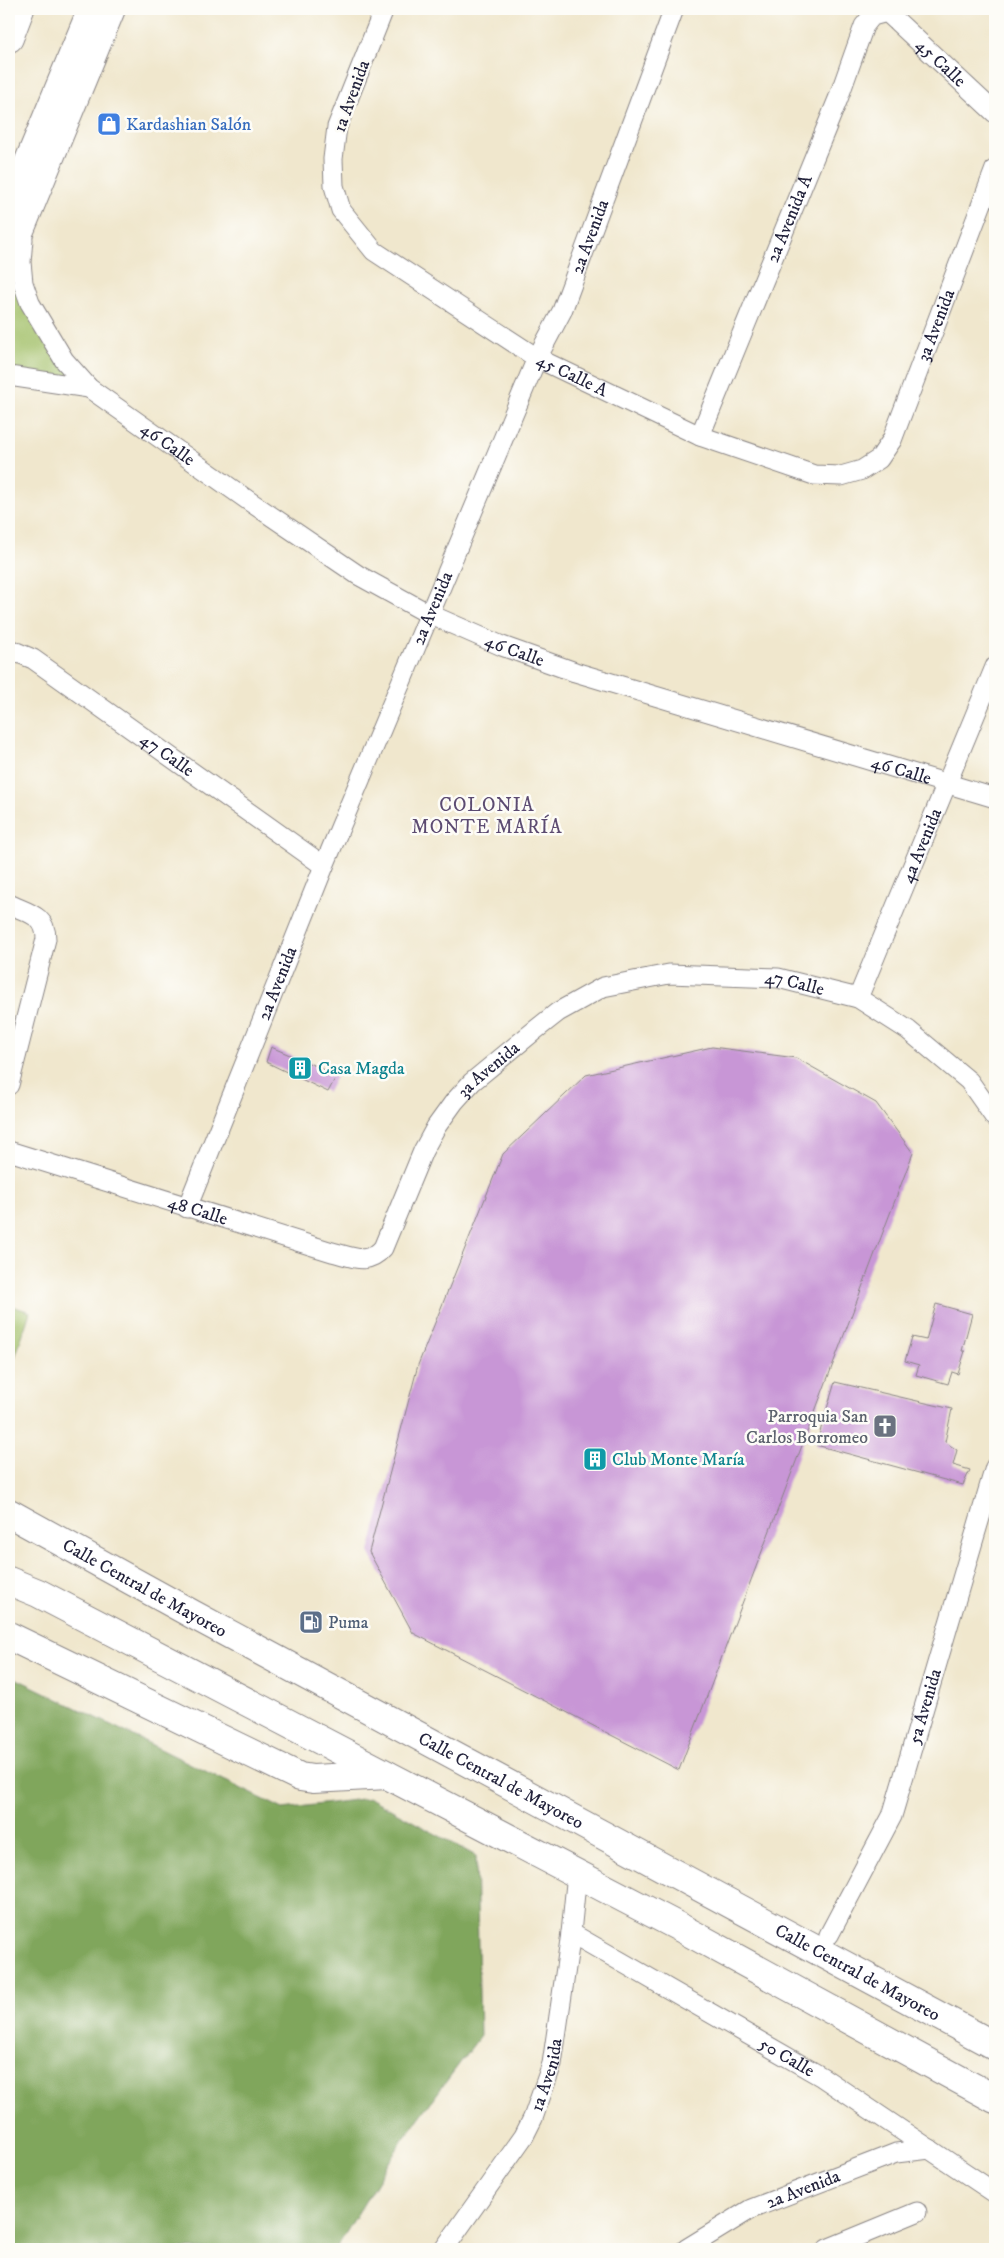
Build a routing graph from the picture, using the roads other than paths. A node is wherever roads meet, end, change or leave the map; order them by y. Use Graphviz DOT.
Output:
graph roads {
  1 [pos="20,9"];
  2 [pos="92,9"];
  3 [pos="111,9"];
  4 [pos="384,9"];
  5 [pos="674,9"];
  6 [pos="887,12"];
  7 [pos="9,38"];
  8 [pos="995,113"];
  9 [pos="995,170"];
  10 [pos="334,186"];
  11 [pos="17,215"];
  12 [pos="9,257"];
  13 [pos="537,358"];
  14 [pos="9,376"];
  15 [pos="89,388"];
  16 [pos="700,436"];
  17 [pos="862,470"];
  18 [pos="430,614"];
  19 [pos="9,649"];
  20 [pos="995,667"];
  21 [pos="948,782"];
  22 [pos="995,798"];
  23 [pos="324,866"];
  24 [pos="9,904"];
  25 [pos="669,974"];
  26 [pos="858,998"];
  27 [pos="9,1085"];
  28 [pos="995,1118"];
  29 [pos="9,1151"];
  30 [pos="187,1208"];
  31 [pos="383,1248"];
  32 [pos="995,1467"];
  33 [pos="991,1503"];
  34 [pos="9,1512"];
  35 [pos="9,1581"];
  36 [pos="9,1636"];
  37 [pos="387,1775"];
  38 [pos="577,1873"];
  39 [pos="571,1933"];
  40 [pos="829,1935"];
  41 [pos="995,2046"];
  42 [pos="995,2099"];
  43 [pos="930,2149"];
  44 [pos="995,2193"];
  45 [pos="917,2212"];
  46 [pos="444,2249"];
  47 [pos="686,2249"];
  48 [pos="828,2249"];
  1 -- 7 [label="main road"];
  2 -- 11 [label="main road"];
  3 -- 11 [label="main road"];
  4 -- 10 [label="street, 1a Avenida"];
  5 -- 13 [label="street, 2a Avenida"];
  6 -- 8 [label="street, 45 Calle"];
  6 -- 16 [label="street, 2a Avenida A"];
  9 -- 17 [label="street, 3a Avenida"];
  10 -- 13 [label="street, 45 Calle A"];
  11 -- 12 [label="main road"];
  11 -- 15 [label="street, 46 Calle"];
  13 -- 16 [label="street, 45 Calle A"];
  13 -- 18 [label="street, 2a Avenida"];
  14 -- 15 [label="street, 46 Calle"];
  15 -- 18 [label="street, 46 Calle"];
  16 -- 17 [label="street, 45 Calle A"];
  18 -- 21 [label="street, 46 Calle"];
  18 -- 23 [label="street, 2a Avenida"];
  19 -- 23 [label="street, 47 Calle"];
  20 -- 21 [label="street, 4a Avenida"];
  21 -- 22 [label="street, 46 Calle"];
  21 -- 26 [label="street, 4a Avenida"];
  23 -- 30 [label="street, 2a Avenida"];
  24 -- 27 [label="street"];
  25 -- 26 [label="street, 47 Calle"];
  25 -- 31 [label="street, 3a Avenida"];
  26 -- 28 [label="street, 47 Calle"];
  29 -- 30 [label="street, 48 Calle"];
  30 -- 31 [label="street, 48 Calle"];
  32 -- 33 [label="street, 5a Avenida"];
  33 -- 40 [label="street, 5a Avenida"];
  34 -- 41 [label="main road, Calle Central de Mayoreo"];
  35 -- 37 [label="main road"];
  36 -- 37 [label="main road"];
  37 -- 38 [label="main road"];
  38 -- 39 [label="street, 1a Avenida"];
  38 -- 42 [label="main road"];
  39 -- 43 [label="street, 50 Calle"];
  39 -- 46 [label="street, 1a Avenida"];
  43 -- 44 [label="street, 50 Calle"];
  43 -- 47 [label="street, 2a Avenida"];
  45 -- 48 [label="street"];
}
